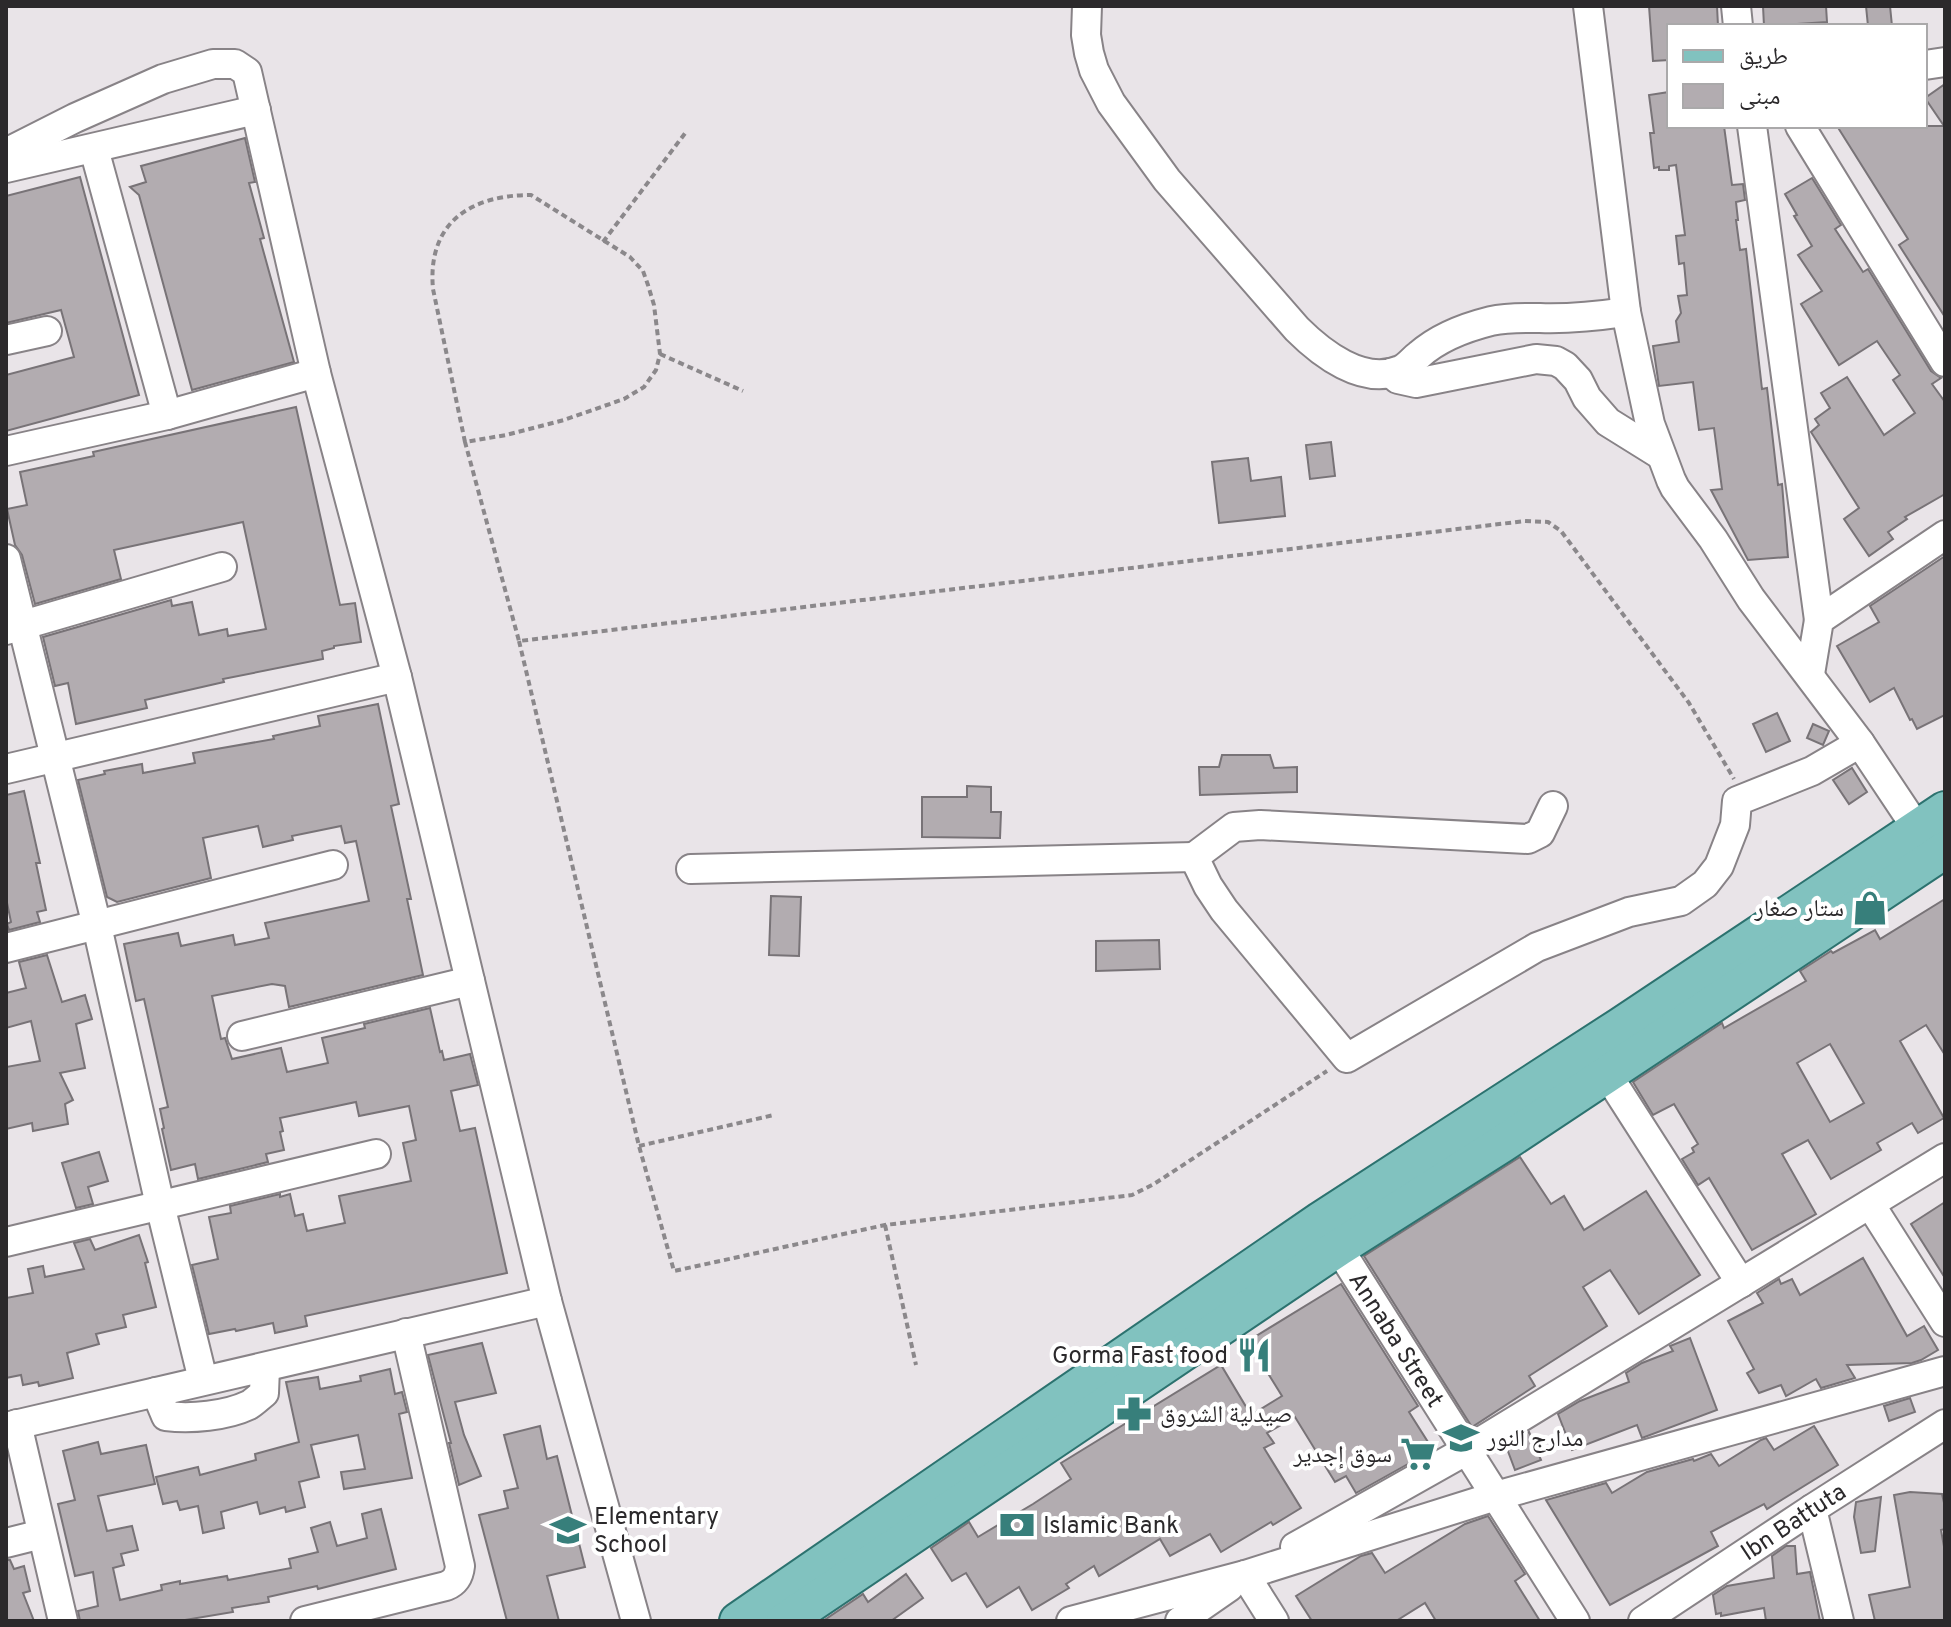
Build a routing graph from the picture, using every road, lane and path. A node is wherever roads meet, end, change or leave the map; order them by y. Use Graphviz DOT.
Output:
graph roads {
  1 [pos="1087,6"];
  2 [pos="1588,6"];
  3 [pos="256,110"];
  4 [pos="1752,128"];
  5 [pos="1801,128"];
  6 [pos="686,132"];
  7 [pos="94,149"];
  8 [pos="6,153"];
  9 [pos="6,168"];
  10 [pos="603,242"];
  11 [pos="1626,312"];
  12 [pos="47,331"];
  13 [pos="6,340"];
  14 [pos="660,354"];
  15 [pos="1945,362"];
  16 [pos="316,373"];
  17 [pos="1391,373"];
  18 [pos="743,391"];
  19 [pos="167,415"];
  20 [pos="465,442"];
  21 [pos="6,451"];
  22 [pos="1661,455"];
  23 [pos="1945,535"];
  24 [pos="6,559"];
  25 [pos="222,567"];
  26 [pos="1819,620"];
  27 [pos="14,627"];
  28 [pos="519,641"];
  29 [pos="1810,674"];
  30 [pos="397,677"];
  31 [pos="1860,743"];
  32 [pos="55,758"];
  33 [pos="6,769"];
  34 [pos="1737,801"];
  35 [pos="1553,806"];
  36 [pos="1935,836"];
  37 [pos="1194,857"];
  38 [pos="333,865"];
  39 [pos="691,869"];
  40 [pos="97,926"];
  41 [pos="6,948"];
  42 [pos="470,981"];
  43 [pos="242,1036"];
  44 [pos="1347,1058"];
  45 [pos="1607,1074"];
  46 [pos="774,1115"];
  47 [pos="639,1146"];
  48 [pos="376,1154"];
  49 [pos="1945,1158"];
  50 [pos="1870,1204"];
  51 [pos="160,1205"];
  52 [pos="885,1225"];
  53 [pos="1330,1234"];
  54 [pos="6,1242"];
  55 [pos="1741,1283"];
  56 [pos="547,1301"];
  57 [pos="1945,1322"];
  58 [pos="406,1333"];
  59 [pos="916,1365"];
  60 [pos="265,1368"];
  61 [pos="1945,1371"];
  62 [pos="203,1380"];
  63 [pos="156,1392"];
  64 [pos="1945,1424"];
  65 [pos="12,1425"];
  66 [pos="1467,1450"];
  67 [pos="1496,1496"];
  68 [pos="1812,1509"];
  69 [pos="42,1534"];
  70 [pos="6,1543"];
  71 [pos="1245,1575"];
  72 [pos="627,1591"];
  73 [pos="63,1621"];
  74 [pos="305,1621"];
  75 [pos="612,1621"];
  76 [pos="636,1621"];
  77 [pos="738,1621"];
  78 [pos="785,1621"];
  79 [pos="1071,1621"];
  80 [pos="1180,1621"];
  81 [pos="1274,1621"];
  82 [pos="1575,1621"];
  83 [pos="1643,1621"];
  84 [pos="1839,1621"];
  1 -- 17 [label="street"];
  2 -- 11 [label="street"];
  3 -- 7 [label="street"];
  3 -- 8 [label="street"];
  3 -- 16 [label="street"];
  4 -- 26 [label="street"];
  5 -- 15 [label="street"];
  6 -- 10 [label="path"];
  7 -- 9 [label="street"];
  7 -- 19 [label="street"];
  10 -- 14 [label="path"];
  10 -- 20 [label="path"];
  11 -- 17 [label="street"];
  11 -- 22 [label="street"];
  12 -- 13 [label="street"];
  14 -- 18 [label="path"];
  14 -- 20 [label="path"];
  16 -- 19 [label="street"];
  16 -- 30 [label="street"];
  17 -- 22 [label="street"];
  19 -- 21 [label="street"];
  20 -- 28 [label="path"];
  22 -- 29 [label="street"];
  23 -- 26 [label="street"];
  24 -- 27 [label="street"];
  25 -- 27 [label="street"];
  26 -- 29 [label="street"];
  27 -- 32 [label="street"];
  28 -- 34 [label="path"];
  28 -- 47 [label="path"];
  29 -- 31 [label="street"];
  30 -- 32 [label="street"];
  30 -- 42 [label="street"];
  31 -- 34 [label="street"];
  31 -- 36 [label="street"];
  32 -- 33 [label="street"];
  32 -- 40 [label="street"];
  34 -- 44 [label="street"];
  35 -- 37 [label="street"];
  36 -- 45 [label="main road"];
  36 -- 53 [label="main road"];
  37 -- 39 [label="street"];
  37 -- 44 [label="street"];
  38 -- 40 [label="street"];
  40 -- 41 [label="street"];
  40 -- 51 [label="street"];
  42 -- 43 [label="street"];
  42 -- 56 [label="street"];
  44 -- 52 [label="path"];
  45 -- 53 [label="main road"];
  45 -- 55 [label="street"];
  46 -- 47 [label="path"];
  47 -- 52 [label="path"];
  48 -- 51 [label="street"];
  49 -- 50 [label="street"];
  50 -- 55 [label="street"];
  50 -- 57 [label="street"];
  51 -- 54 [label="street"];
  51 -- 62 [label="street"];
  52 -- 59 [label="path"];
  53 -- 66 [label="street, Annaba Street"];
  53 -- 77 [label="main road"];
  53 -- 78 [label="main road"];
  55 -- 66 [label="street"];
  56 -- 58 [label="street"];
  56 -- 72 [label="street"];
  58 -- 60 [label="street"];
  58 -- 74 [label="street"];
  60 -- 62 [label="street"];
  60 -- 63 [label="street"];
  61 -- 67 [label="street"];
  62 -- 63 [label="street"];
  63 -- 65 [label="street"];
  64 -- 68 [label="street, Ibn Battuta"];
  65 -- 69 [label="street"];
  66 -- 67 [label="street, Annaba Street"];
  66 -- 71 [label="street"];
  67 -- 71 [label="street"];
  67 -- 82 [label="street, Annaba Street"];
  68 -- 83 [label="street, Ibn Battuta"];
  68 -- 84 [label="street"];
  69 -- 70 [label="street"];
  69 -- 73 [label="street"];
  71 -- 79 [label="street"];
  71 -- 80 [label="street"];
  71 -- 81 [label="street"];
  72 -- 75 [label="street"];
  72 -- 76 [label="street"];
}
